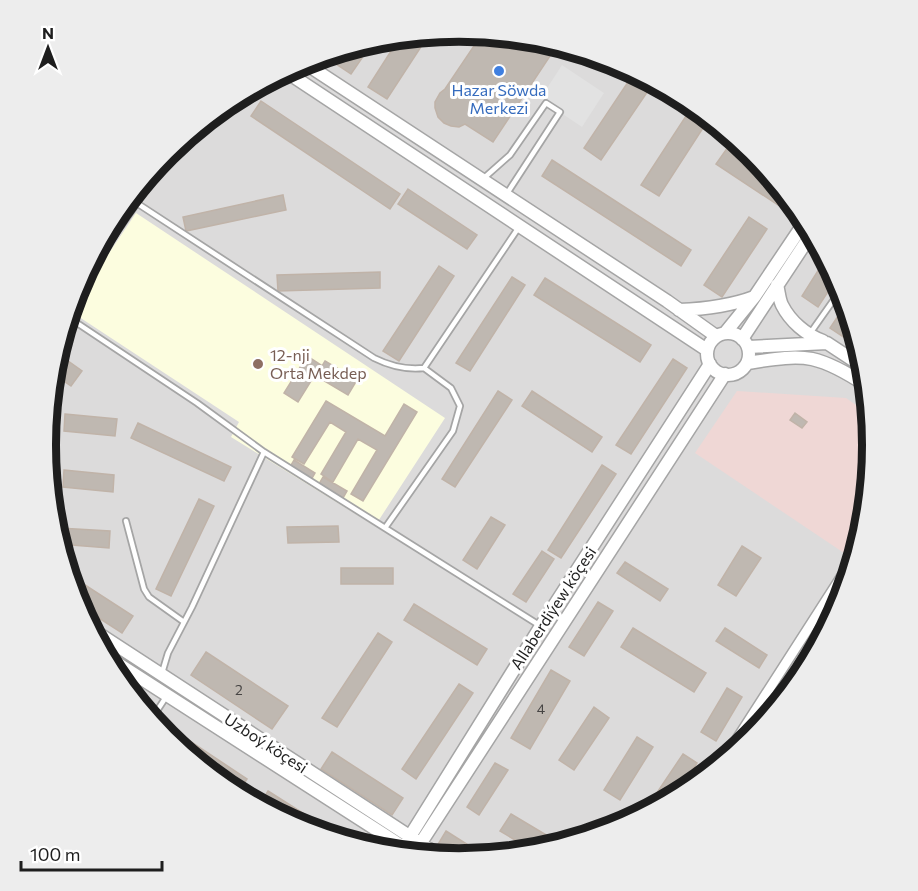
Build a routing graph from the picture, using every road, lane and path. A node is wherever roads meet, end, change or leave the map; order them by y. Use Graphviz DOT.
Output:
graph roads {
  1 [pos="314,69"];
  2 [pos="295,78"];
  3 [pos="482,180"];
  4 [pos="506,195"];
  5 [pos="137,203"];
  6 [pos="121,226"];
  7 [pos="520,226"];
  8 [pos="799,230"];
  9 [pos="806,241"];
  10 [pos="777,285"];
  11 [pos="755,296"];
  12 [pos="835,298"];
  13 [pos="679,310"];
  14 [pos="75,322"];
  15 [pos="810,334"];
  16 [pos="721,335"];
  17 [pos="745,343"];
  18 [pos="827,343"];
  19 [pos="707,350"];
  20 [pos="853,360"];
  21 [pos="747,363"];
  22 [pos="710,364"];
  23 [pos="424,369"];
  24 [pos="725,374"];
  25 [pos="857,380"];
  26 [pos="264,452"];
  27 [pos="126,521"];
  28 [pos="385,528"];
  29 [pos="839,580"];
  30 [pos="184,622"];
  31 [pos="541,626"];
  32 [pos="105,638"];
  33 [pos="121,665"];
  34 [pos="161,675"];
  35 [pos="167,694"];
  36 [pos="156,712"];
  37 [pos="739,735"];
  38 [pos="406,846"];
  39 [pos="407,846"];
  40 [pos="412,846"];
  41 [pos="413,846"];
  1 -- 3 [label="street"];
  2 -- 7 [label="street"];
  3 -- 4 [label="street"];
  3 -- 4 [label="lane"];
  4 -- 13 [label="street"];
  5 -- 6 [label="lane"];
  5 -- 23 [label="lane"];
  7 -- 19 [label="street"];
  7 -- 23 [label="lane"];
  8 -- 11 [label="street"];
  9 -- 10 [label="street"];
  10 -- 15 [label="street"];
  10 -- 17 [label="street"];
  11 -- 13 [label="street"];
  11 -- 16 [label="street"];
  12 -- 15 [label="lane"];
  13 -- 16 [label="street"];
  14 -- 26 [label="lane"];
  15 -- 18 [label="street"];
  16 -- 17 [label="street"];
  16 -- 19 [label="street"];
  17 -- 18 [label="street"];
  17 -- 21 [label="street"];
  18 -- 20 [label="street"];
  19 -- 22 [label="street"];
  21 -- 24 [label="street"];
  21 -- 25 [label="street"];
  22 -- 24 [label="street"];
  22 -- 31 [label="street, Allaberdiýew köçesi"];
  23 -- 28 [label="lane"];
  24 -- 41 [label="street, Allaberdiýew köçesi"];
  26 -- 28 [label="lane"];
  26 -- 30 [label="lane"];
  27 -- 30 [label="lane"];
  28 -- 31 [label="lane"];
  29 -- 37 [label="street"];
  30 -- 34 [label="lane"];
  31 -- 40 [label="street, Allaberdiýew köçesi"];
  32 -- 34 [label="street, Uzboý köçesi"];
  33 -- 35 [label="street, Uzboý köçesi"];
  34 -- 39 [label="street, Uzboý köçesi"];
  35 -- 36 [label="lane"];
  35 -- 38 [label="street, Uzboý köçesi"];
}
